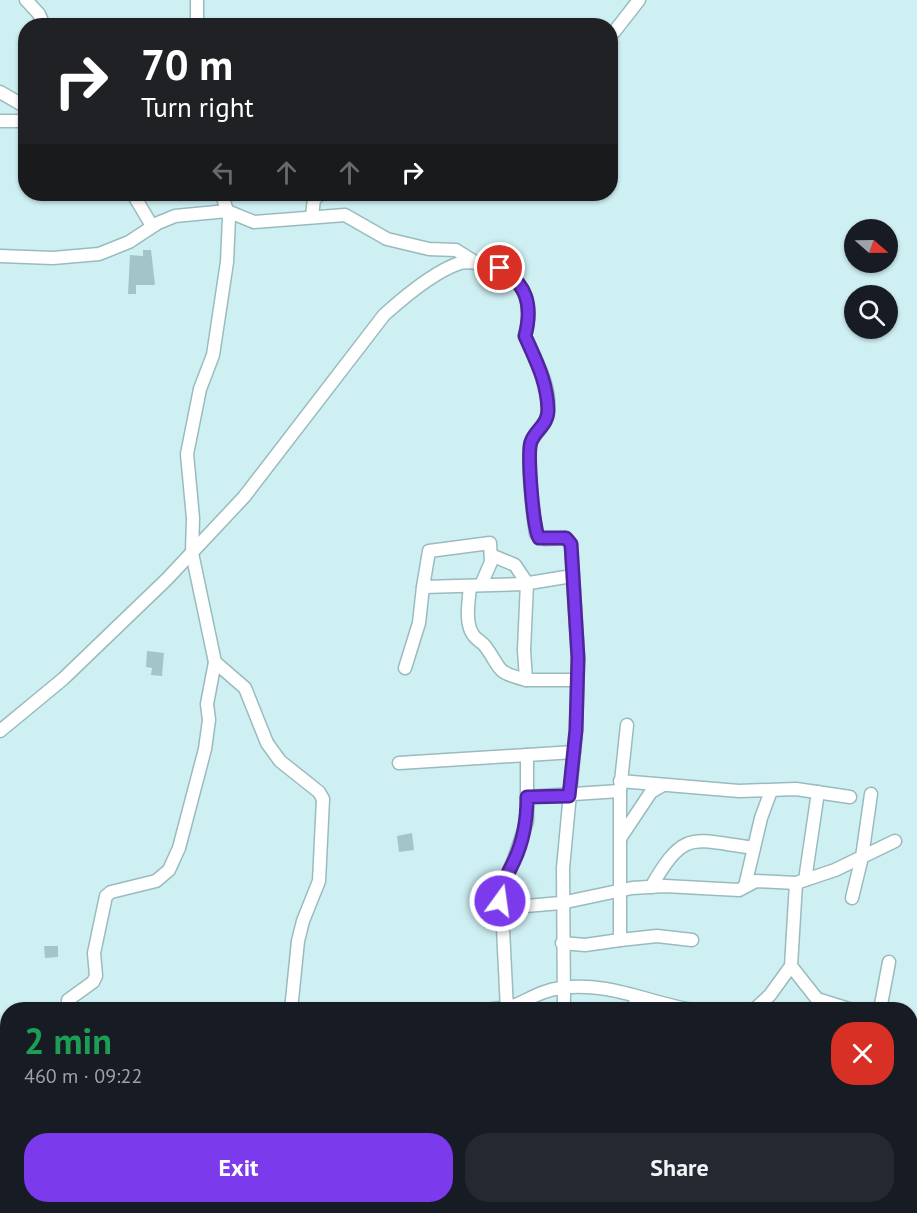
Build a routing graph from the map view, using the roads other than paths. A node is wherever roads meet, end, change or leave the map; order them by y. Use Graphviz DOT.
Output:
graph roads {
  1 [pos="26,0"];
  2 [pos="197,0"];
  3 [pos="639,0"];
  4 [pos="41,18"];
  5 [pos="197,18"];
  6 [pos="618,27"];
  7 [pos="0,92"];
  8 [pos="18,102"];
  9 [pos="0,121"];
  10 [pos="18,121"];
  11 [pos="137,201"];
  12 [pos="224,201"];
  13 [pos="314,201"];
  14 [pos="227,211"];
  15 [pos="312,216"];
  16 [pos="152,226"];
  17 [pos="0,256"];
  18 [pos="475,262"];
  19 [pos="192,553"];
  20 [pos="491,555"];
  21 [pos="572,576"];
  22 [pos="527,583"];
  23 [pos="475,585"];
  24 [pos="423,587"];
  25 [pos="215,662"];
  26 [pos="405,668"];
  27 [pos="526,680"];
  28 [pos="577,680"];
  29 [pos="627,725"];
  30 [pos="0,731"];
  31 [pos="574,752"];
  32 [pos="527,755"];
  33 [pos="399,763"];
  34 [pos="663,785"];
  35 [pos="620,786"];
  36 [pos="771,791"];
  37 [pos="818,792"];
  38 [pos="871,794"];
  39 [pos="569,796"];
  40 [pos="527,797"];
  41 [pos="850,797"];
  42 [pos="621,837"];
  43 [pos="895,840"];
  44 [pos="754,848"];
  45 [pos="862,856"];
  46 [pos="800,881"];
  47 [pos="745,886"];
  48 [pos="651,887"];
  49 [pos="621,890"];
  50 [pos="852,898"];
  51 [pos="561,903"];
  52 [pos="501,908"];
  53 [pos="620,940"];
  54 [pos="692,940"];
  55 [pos="562,943"];
  56 [pos="889,962"];
  57 [pos="791,966"];
  58 [pos="563,987"];
  59 [pos="68,1002"];
  60 [pos="292,1002"];
  61 [pos="507,1002"];
  62 [pos="519,1002"];
  63 [pos="564,1002"];
  64 [pos="633,1002"];
  65 [pos="763,1002"];
  66 [pos="827,1002"];
  67 [pos="882,1002"];
  1 -- 4 [label="street"];
  2 -- 5 [label="street"];
  3 -- 6 [label="street"];
  7 -- 8 [label="street"];
  9 -- 10 [label="street"];
  11 -- 16 [label="street"];
  12 -- 14 [label="street"];
  13 -- 15 [label="street"];
  14 -- 15 [label="street"];
  14 -- 16 [label="street"];
  14 -- 19 [label="street"];
  15 -- 18 [label="street"];
  16 -- 17 [label="street"];
  18 -- 19 [label="street"];
  18 -- 21 [label="street"];
  19 -- 25 [label="street"];
  19 -- 30 [label="street"];
  20 -- 22 [label="street"];
  20 -- 23 [label="street"];
  20 -- 24 [label="street"];
  21 -- 22 [label="street"];
  21 -- 28 [label="street"];
  22 -- 23 [label="street"];
  22 -- 27 [label="street"];
  23 -- 24 [label="street"];
  23 -- 27 [label="street"];
  24 -- 26 [label="street"];
  25 -- 59 [label="street"];
  25 -- 60 [label="street"];
  27 -- 28 [label="street"];
  28 -- 31 [label="street"];
  29 -- 35 [label="street"];
  31 -- 32 [label="street"];
  31 -- 39 [label="street"];
  32 -- 33 [label="street"];
  32 -- 40 [label="street"];
  34 -- 35 [label="street"];
  34 -- 36 [label="street"];
  34 -- 42 [label="street"];
  35 -- 39 [label="street"];
  35 -- 42 [label="street"];
  36 -- 37 [label="street"];
  36 -- 44 [label="street"];
  37 -- 41 [label="street"];
  37 -- 46 [label="street"];
  38 -- 45 [label="street"];
  39 -- 40 [label="street"];
  39 -- 51 [label="street"];
  40 -- 52 [label="street"];
  42 -- 49 [label="street"];
  43 -- 45 [label="street"];
  44 -- 47 [label="street"];
  44 -- 48 [label="street"];
  45 -- 46 [label="street"];
  45 -- 50 [label="street"];
  46 -- 47 [label="street"];
  46 -- 57 [label="street"];
  47 -- 48 [label="street"];
  48 -- 49 [label="street"];
  49 -- 51 [label="street"];
  49 -- 53 [label="street"];
  51 -- 52 [label="street"];
  51 -- 55 [label="street"];
  52 -- 61 [label="street"];
  53 -- 54 [label="street"];
  53 -- 55 [label="street"];
  55 -- 58 [label="street"];
  56 -- 67 [label="street"];
  57 -- 65 [label="street"];
  57 -- 66 [label="street"];
  58 -- 62 [label="street"];
  58 -- 63 [label="street"];
  58 -- 64 [label="street"];
}
